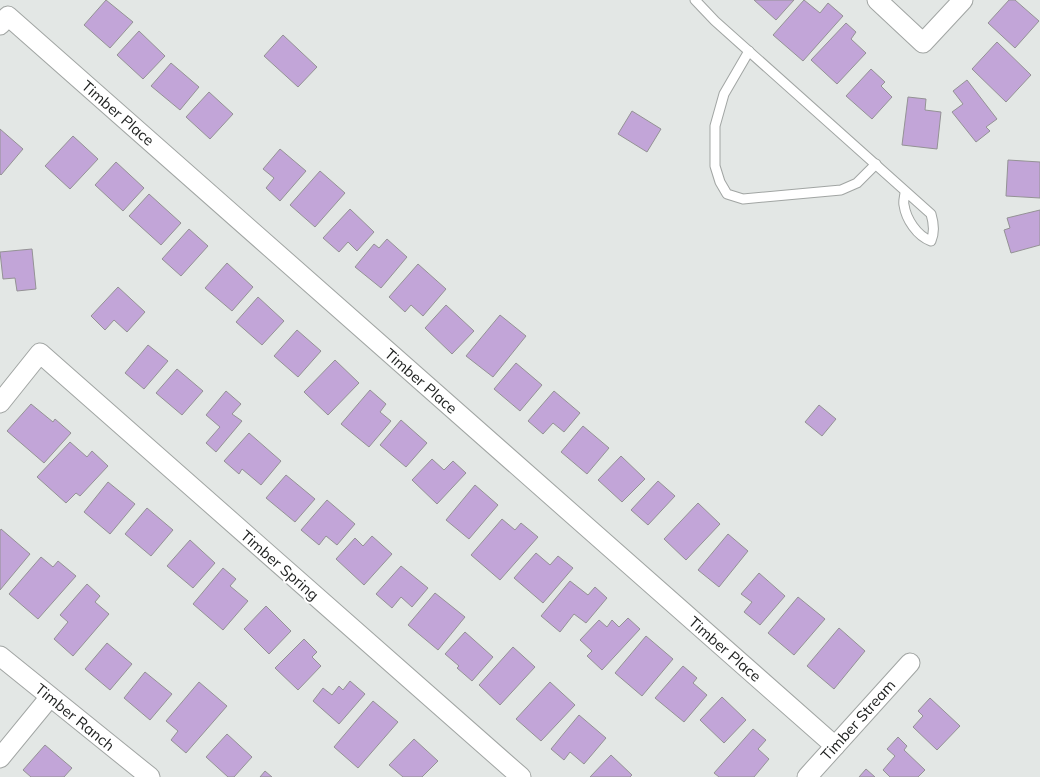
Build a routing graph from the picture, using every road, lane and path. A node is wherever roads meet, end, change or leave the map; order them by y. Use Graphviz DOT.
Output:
graph roads {
  1 [pos="695,0"];
  2 [pos="877,0"];
  3 [pos="963,0"];
  4 [pos="4,21"];
  5 [pos="749,51"];
  6 [pos="876,164"];
  7 [pos="906,192"];
  8 [pos="0,403"];
  9 [pos="0,656"];
  10 [pos="910,663"];
  11 [pos="50,697"];
  12 [pos="835,746"];
  13 [pos="0,758"];
  14 [pos="150,777"];
  15 [pos="521,777"];
  16 [pos="807,777"];
  1 -- 5 [label="lane"];
  2 -- 3 [label="street"];
  4 -- 12 [label="street, Timber Place"];
  5 -- 6 [label="lane"];
  5 -- 6 [label="lane"];
  6 -- 7 [label="lane"];
  7 -- 7 [label="lane"];
  8 -- 15 [label="street, Timber Spring"];
  9 -- 11 [label="street, Timber Ranch"];
  10 -- 12 [label="street, Timber Stream"];
  11 -- 13 [label="street"];
  11 -- 14 [label="street, Timber Ranch"];
  12 -- 16 [label="street, Timber Stream"];
}
